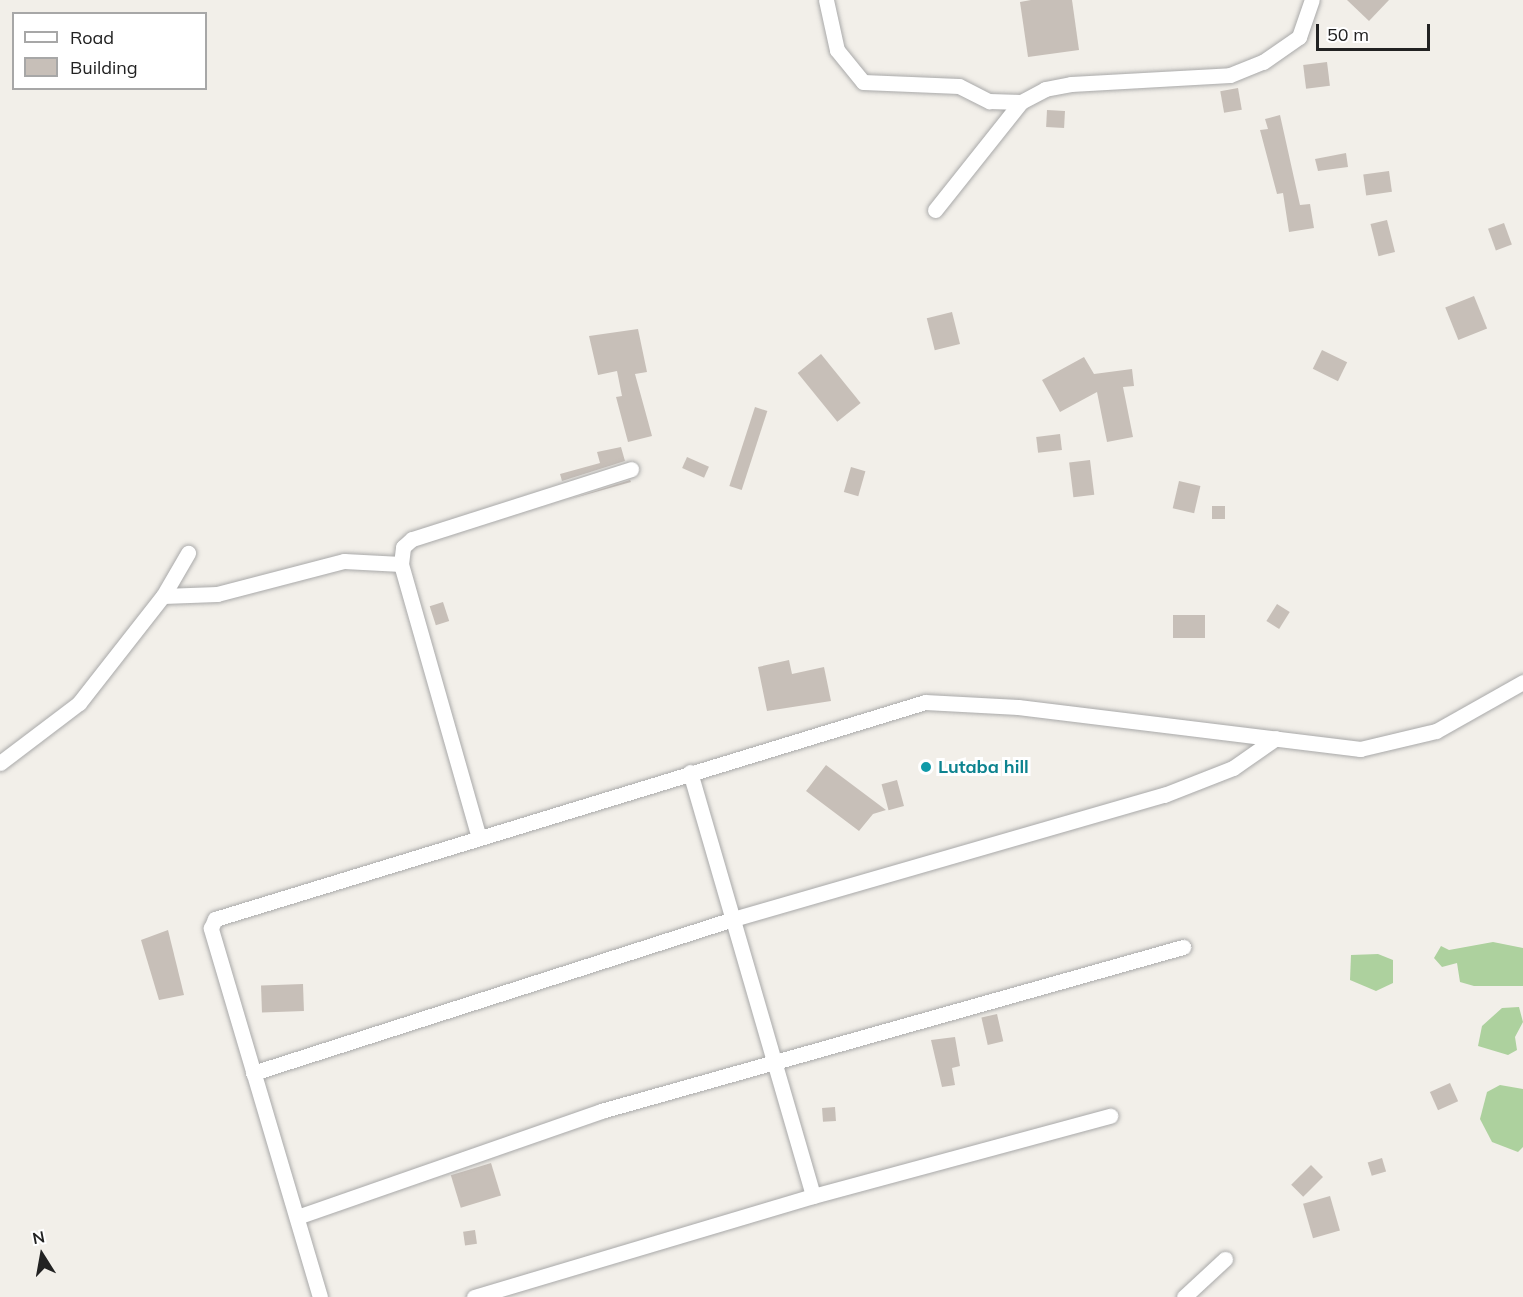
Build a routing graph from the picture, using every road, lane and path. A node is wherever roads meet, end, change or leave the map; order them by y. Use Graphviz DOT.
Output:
graph roads {
  1 [pos="826,0"];
  2 [pos="1312,0"];
  3 [pos="1021,102"];
  4 [pos="935,210"];
  5 [pos="631,469"];
  6 [pos="188,553"];
  7 [pos="401,564"];
  8 [pos="163,596"];
  9 [pos="1523,681"];
  10 [pos="1276,738"];
  11 [pos="0,763"];
  12 [pos="690,772"];
  13 [pos="479,838"];
  14 [pos="730,920"];
  15 [pos="1183,947"];
  16 [pos="777,1062"];
  17 [pos="253,1073"];
  18 [pos="1110,1116"];
  19 [pos="813,1196"];
  20 [pos="297,1217"];
  21 [pos="1225,1259"];
  22 [pos="320,1297"];
  23 [pos="474,1297"];
  24 [pos="1185,1297"];
  1 -- 3 [label="street"];
  2 -- 3 [label="street"];
  3 -- 4 [label="street"];
  5 -- 7 [label="street"];
  6 -- 8 [label="street"];
  7 -- 8 [label="street"];
  7 -- 13 [label="street"];
  8 -- 11 [label="street"];
  9 -- 10 [label="street"];
  10 -- 12 [label="street"];
  10 -- 14 [label="street"];
  12 -- 13 [label="street"];
  12 -- 14 [label="street"];
  13 -- 17 [label="street"];
  14 -- 16 [label="street"];
  14 -- 17 [label="street"];
  15 -- 16 [label="street"];
  16 -- 19 [label="street"];
  16 -- 20 [label="street"];
  17 -- 20 [label="street"];
  18 -- 19 [label="street"];
  19 -- 23 [label="street"];
  20 -- 22 [label="street"];
  21 -- 24 [label="street"];
}
